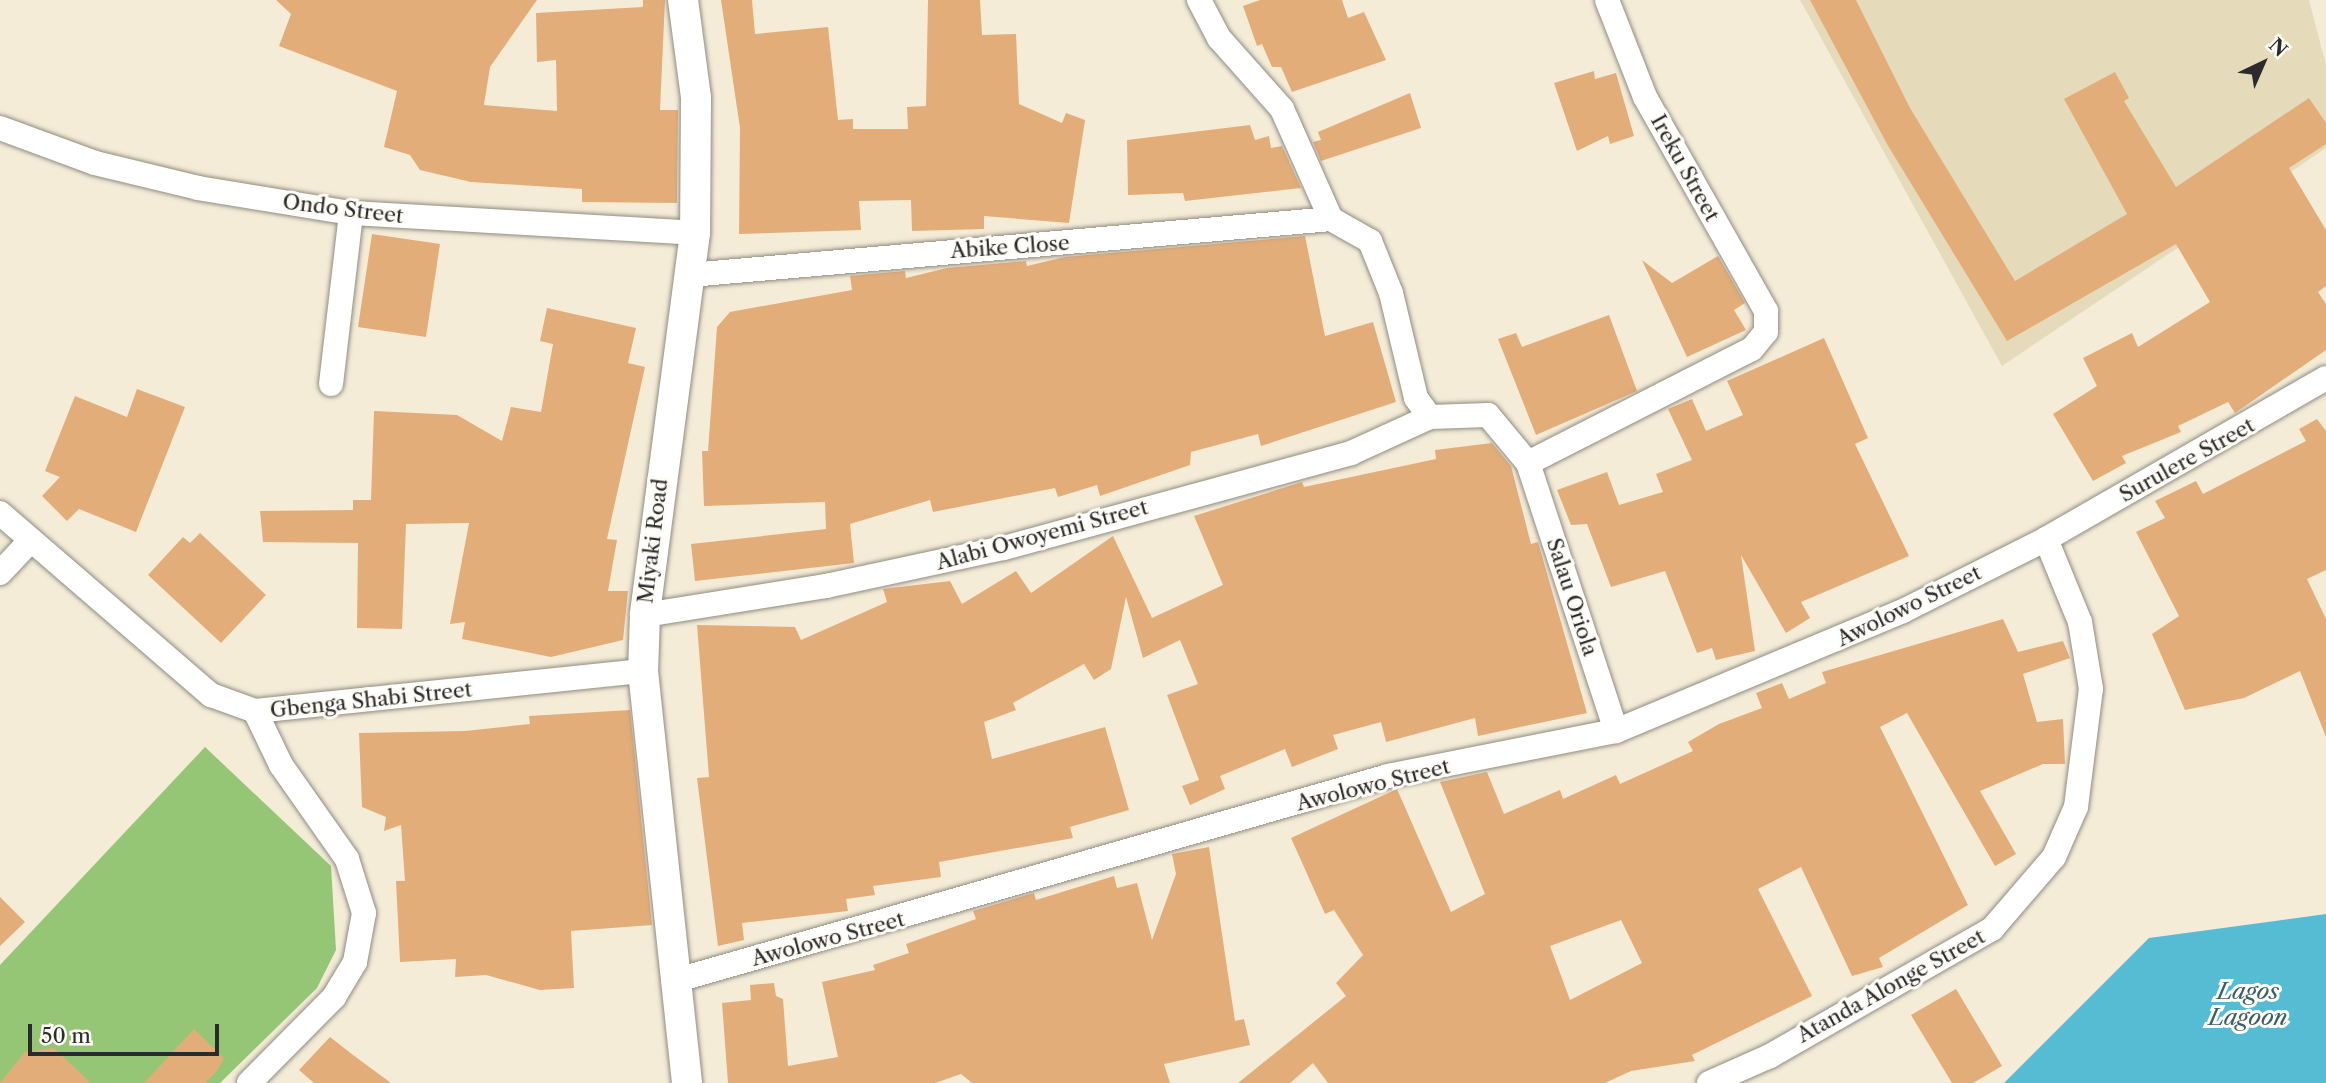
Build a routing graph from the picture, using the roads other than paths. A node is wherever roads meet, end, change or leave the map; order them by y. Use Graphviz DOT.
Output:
graph roads {
  1 [pos="683,0"];
  2 [pos="1199,0"];
  3 [pos="1608,0"];
  4 [pos="0,128"];
  5 [pos="351,213"];
  6 [pos="1331,219"];
  7 [pos="695,233"];
  8 [pos="690,275"];
  9 [pos="2326,378"];
  10 [pos="331,384"];
  11 [pos="1430,417"];
  12 [pos="1528,463"];
  13 [pos="0,513"];
  14 [pos="32,540"];
  15 [pos="2046,540"];
  16 [pos="0,573"];
  17 [pos="645,615"];
  18 [pos="643,671"];
  19 [pos="255,711"];
  20 [pos="1616,731"];
  21 [pos="681,979"];
  22 [pos="249,1083"];
  23 [pos="687,1083"];
  24 [pos="1709,1083"];
  1 -- 7 [label="street, Miyaki Road"];
  2 -- 6 [label="street"];
  3 -- 12 [label="street, Ireku Street"];
  4 -- 5 [label="street, Ondo Street"];
  5 -- 7 [label="street, Ondo Street"];
  5 -- 10 [label="street"];
  6 -- 8 [label="street, Abike Close"];
  6 -- 11 [label="street"];
  7 -- 8 [label="street, Miyaki Road"];
  8 -- 17 [label="street, Miyaki Road"];
  9 -- 15 [label="street, Surulere Street"];
  11 -- 12 [label="street"];
  11 -- 17 [label="street, Alabi Owoyemi Street"];
  12 -- 20 [label="street, Salau Oriola"];
  13 -- 14 [label="street, Gbenga Shabi Street"];
  14 -- 16 [label="street"];
  14 -- 19 [label="street, Gbenga Shabi Street"];
  15 -- 20 [label="street, Awolowo Street"];
  15 -- 24 [label="street, Atanda Alonge Street"];
  17 -- 18 [label="street, Miyaki Road"];
  18 -- 19 [label="street, Gbenga Shabi Street"];
  18 -- 21 [label="street, Miyaki Road"];
  19 -- 22 [label="street"];
  20 -- 21 [label="street, Awolowo Street"];
  21 -- 23 [label="street, Miyaki Road"];
}
